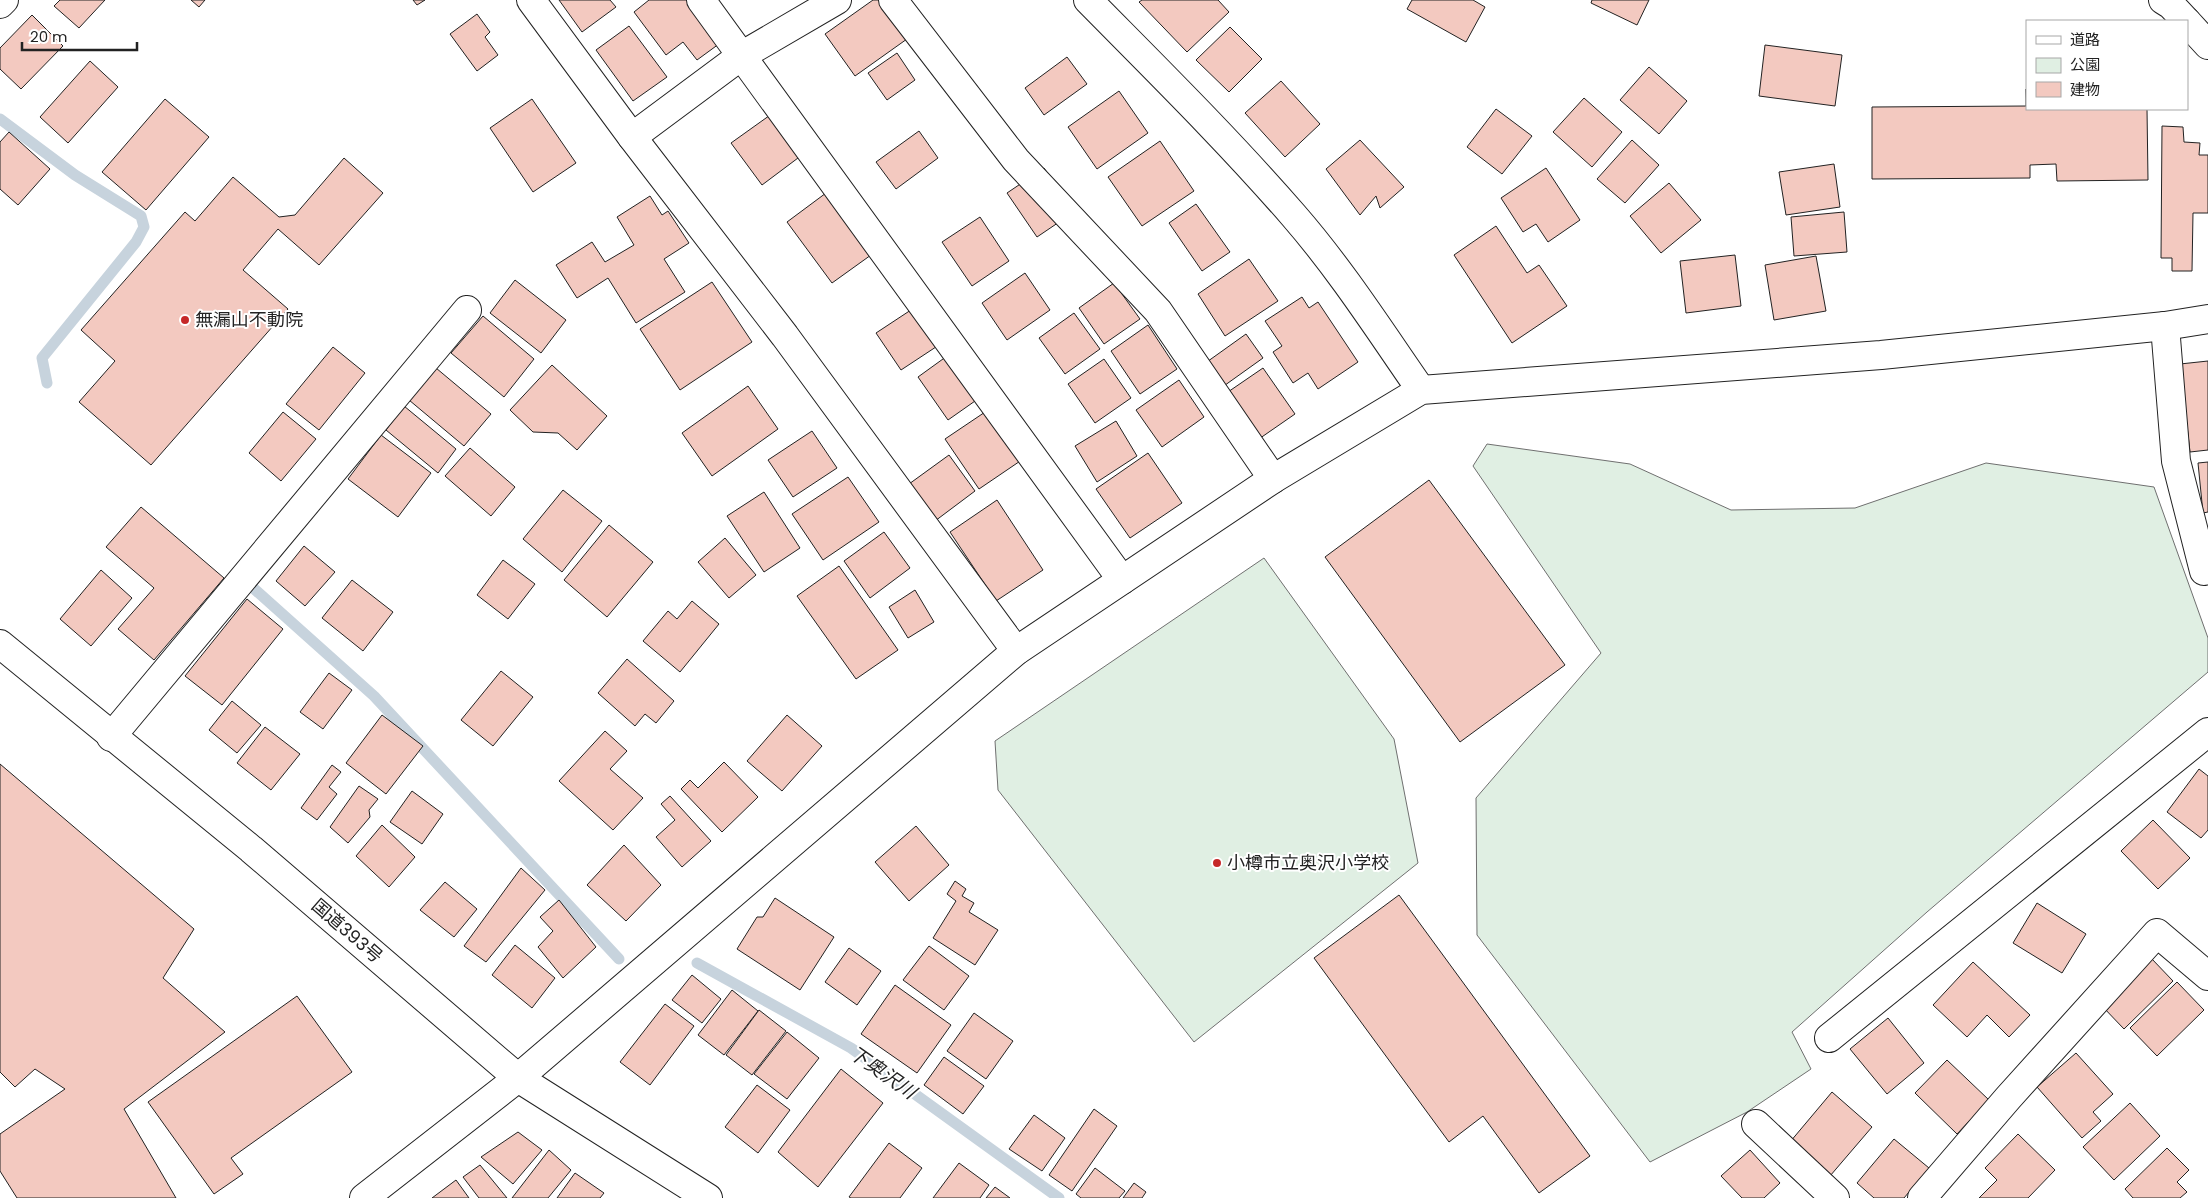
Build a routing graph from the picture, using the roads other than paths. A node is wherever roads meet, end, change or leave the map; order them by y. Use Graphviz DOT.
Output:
graph roads {
  1 [pos="4,0"];
  2 [pos="532,0"];
  3 [pos="701,0"];
  4 [pos="837,0"];
  5 [pos="893,0"];
  6 [pos="1088,0"];
  7 [pos="2163,0"];
  8 [pos="0,4"];
  9 [pos="2184,20"];
  10 [pos="2188,24"];
  11 [pos="2208,45"];
  12 [pos="742,56"];
  13 [pos="632,137"];
  14 [pos="467,310"];
  15 [pos="2208,319"];
  16 [pos="2165,326"];
  17 [pos="1421,390"];
  18 [pos="1273,479"];
  19 [pos="2204,570"];
  20 [pos="1122,580"];
  21 [pos="0,644"];
  22 [pos="1016,650"];
  23 [pos="2208,732"];
  24 [pos="111,737"];
  25 [pos="2208,976"];
  26 [pos="1829,1038"];
  27 [pos="518,1078"];
  28 [pos="1756,1124"];
  29 [pos="364,1198"];
  30 [pos="708,1198"];
  31 [pos="1835,1198"];
  32 [pos="1922,1198"];
  1 -- 8 [label="main road"];
  2 -- 13 [label="main road"];
  3 -- 12 [label="main road"];
  4 -- 12 [label="main road"];
  5 -- 18 [label="main road"];
  6 -- 17 [label="main road"];
  7 -- 9 [label="main road"];
  10 -- 11 [label="main road"];
  12 -- 13 [label="main road"];
  12 -- 20 [label="main road"];
  13 -- 22 [label="main road"];
  14 -- 24 [label="main road"];
  15 -- 16 [label="main road"];
  16 -- 17 [label="main road"];
  16 -- 19 [label="main road"];
  17 -- 18 [label="main road"];
  18 -- 20 [label="main road"];
  20 -- 22 [label="main road"];
  21 -- 24 [label="main road, 国道393号"];
  22 -- 27 [label="main road"];
  23 -- 26 [label="main road"];
  24 -- 27 [label="main road, 国道393号"];
  25 -- 32 [label="main road"];
  27 -- 29 [label="main road"];
  27 -- 30 [label="main road, 国道393号"];
  28 -- 31 [label="main road"];
}
